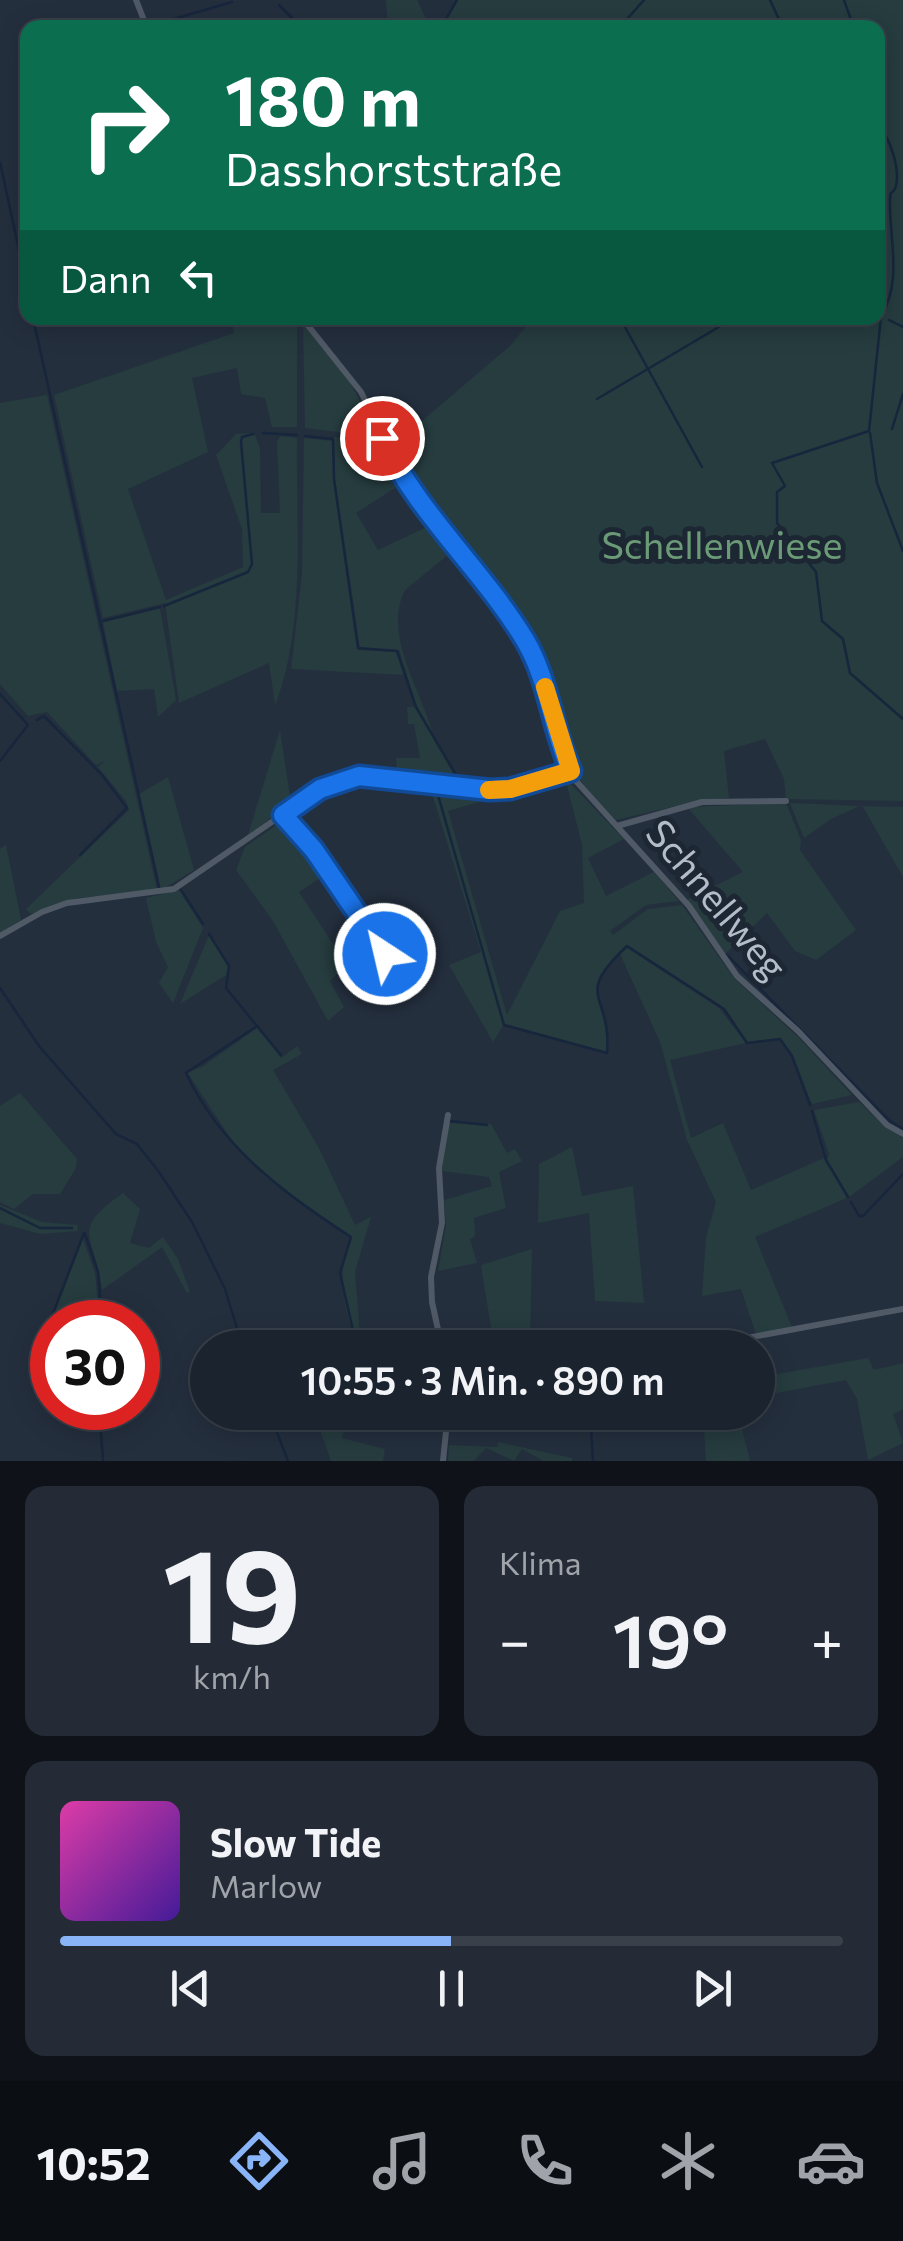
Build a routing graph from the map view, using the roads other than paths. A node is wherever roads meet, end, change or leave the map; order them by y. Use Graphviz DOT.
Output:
graph roads {
  1 [pos="308,325"];
  2 [pos="571,771"];
  3 [pos="786,801"];
  4 [pos="283,815"];
  5 [pos="617,826"];
  6 [pos="0,936"];
  7 [pos="385,954"];
  8 [pos="448,1115"];
  9 [pos="903,1134"];
  10 [pos="903,1309"];
  11 [pos="438,1330"];
  12 [pos="775,1333"];
  13 [pos="446,1430"];
  14 [pos="443,1461"];
  1 -- 2 [label="street, Schnellweg"];
  2 -- 4 [label="street"];
  2 -- 5 [label="street, Schnellweg"];
  3 -- 5 [label="street, Schnellweg"];
  4 -- 6 [label="street"];
  4 -- 7 [label="street"];
  5 -- 9 [label="street, Schnellweg"];
  8 -- 11 [label="street"];
  10 -- 12 [label="street"];
  13 -- 14 [label="street"];
}
